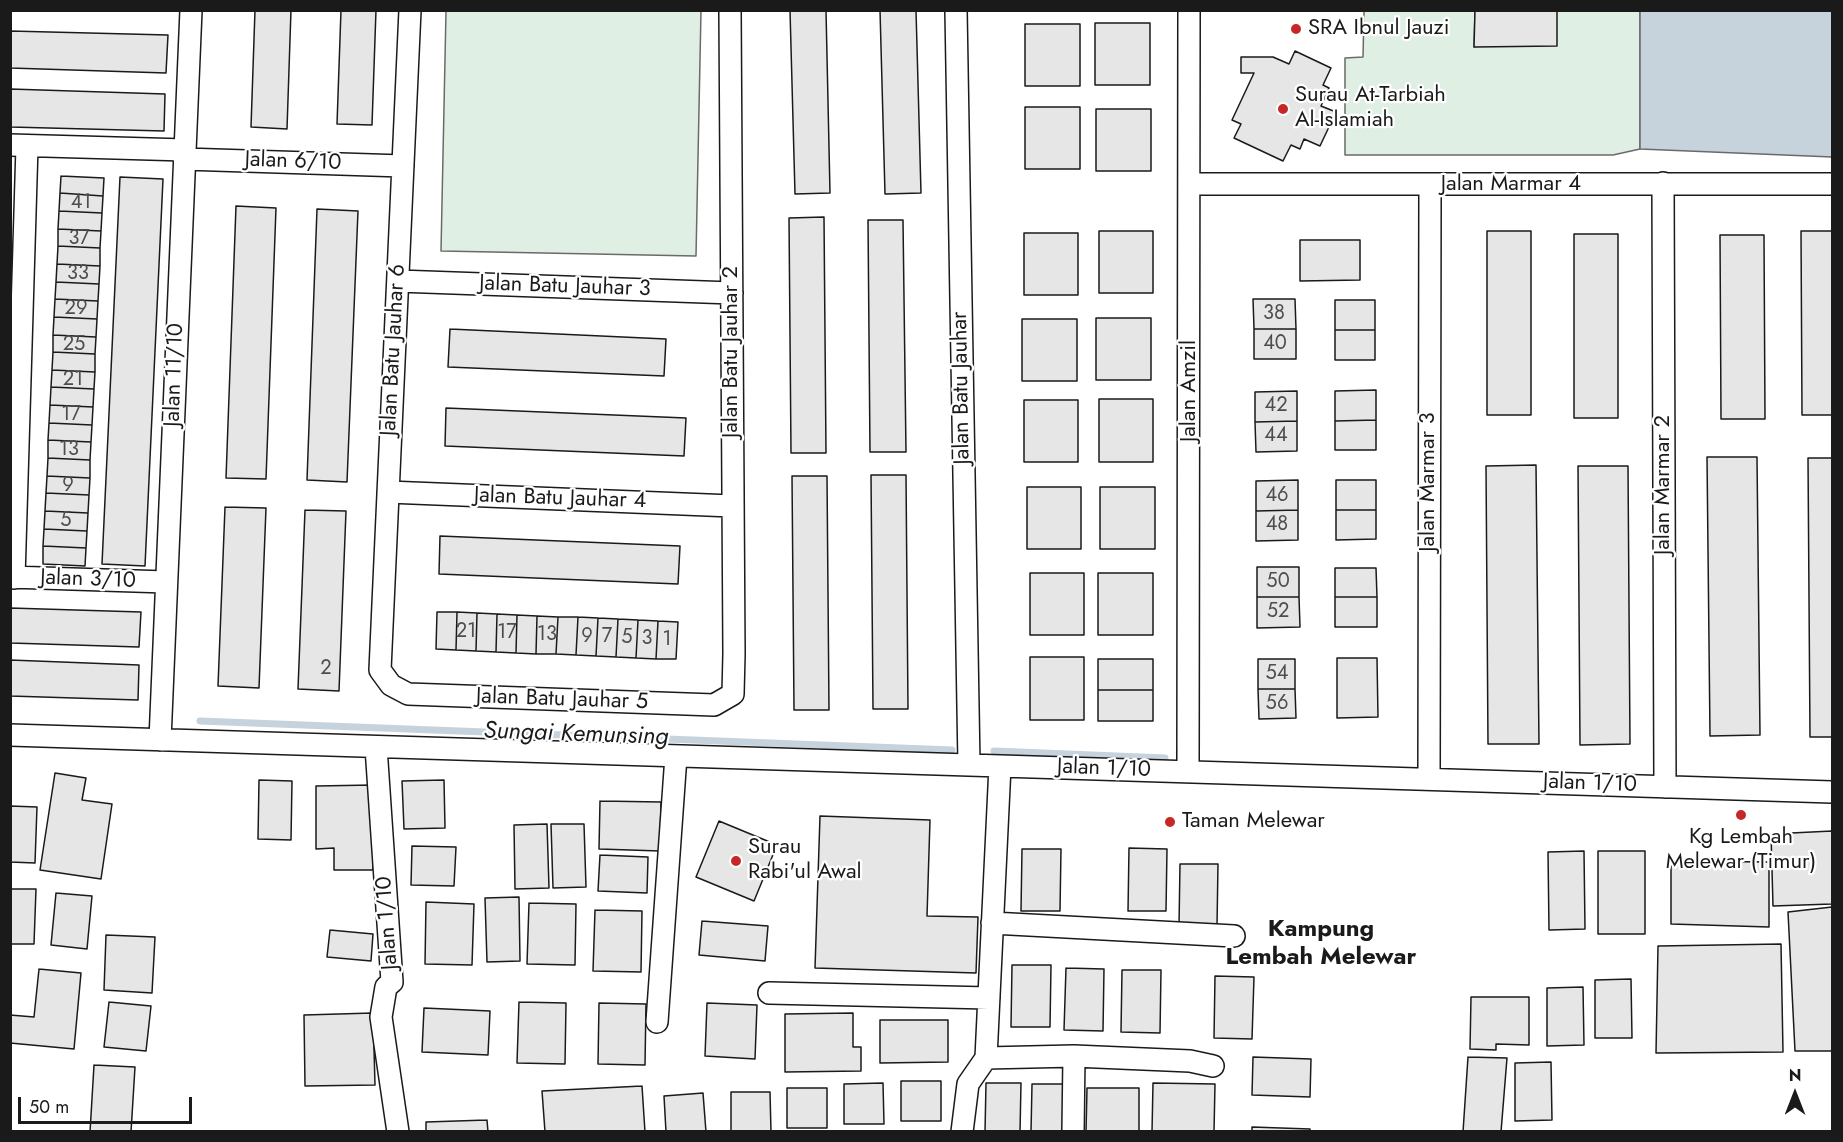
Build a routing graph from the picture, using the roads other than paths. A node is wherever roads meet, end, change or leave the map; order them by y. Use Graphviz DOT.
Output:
graph roads {
  1 [pos="191,10"];
  2 [pos="410,10"];
  3 [pos="730,10"];
  4 [pos="956,10"];
  5 [pos="1189,10"];
  6 [pos="19,146"];
  7 [pos="184,155"];
  8 [pos="403,166"];
  9 [pos="1663,183"];
  10 [pos="1190,184"];
  11 [pos="1833,184"];
  12 [pos="1430,186"];
  13 [pos="398,281"];
  14 [pos="732,293"];
  15 [pos="388,492"];
  16 [pos="732,506"];
  17 [pos="12,578"];
  18 [pos="166,582"];
  19 [pos="391,685"];
  20 [pos="733,694"];
  21 [pos="10,735"];
  22 [pos="159,740"];
  23 [pos="376,747"];
  24 [pos="676,756"];
  25 [pos="969,765"];
  26 [pos="1000,766"];
  27 [pos="1188,772"];
  28 [pos="1429,779"];
  29 [pos="1665,787"];
  30 [pos="1833,792"];
  31 [pos="992,923"];
  32 [pos="1234,936"];
  33 [pos="769,993"];
  34 [pos="989,998"];
  35 [pos="657,1022"];
  36 [pos="1074,1056"];
  37 [pos="986,1058"];
  38 [pos="1214,1066"];
  39 [pos="398,1131"];
  40 [pos="962,1131"];
  41 [pos="1073,1131"];
  1 -- 7 [label="street, Jalan 11/10"];
  2 -- 8 [label="street, Jalan Batu Jauhar 6"];
  3 -- 14 [label="street, Jalan Batu Jauhar 2"];
  4 -- 25 [label="street, Jalan Batu Jauhar"];
  5 -- 10 [label="street, Jalan Amzil"];
  6 -- 7 [label="street, Jalan 6/10"];
  6 -- 17 [label="street"];
  7 -- 8 [label="street, Jalan 6/10"];
  7 -- 18 [label="street, Jalan 11/10"];
  8 -- 13 [label="street, Jalan Batu Jauhar 6"];
  9 -- 11 [label="street, Jalan Marmar 4"];
  9 -- 12 [label="street, Jalan Marmar 4"];
  9 -- 29 [label="street, Jalan Marmar 2"];
  10 -- 12 [label="street, Jalan Marmar 4"];
  10 -- 27 [label="street, Jalan Amzil"];
  12 -- 28 [label="street, Jalan Marmar 3"];
  13 -- 14 [label="street, Jalan Batu Jauhar 3"];
  13 -- 15 [label="street, Jalan Batu Jauhar 6"];
  14 -- 16 [label="street, Jalan Batu Jauhar 2"];
  15 -- 16 [label="street, Jalan Batu Jauhar 4"];
  15 -- 19 [label="street, Jalan Batu Jauhar 6"];
  16 -- 20 [label="street, Jalan Batu Jauhar 2"];
  17 -- 18 [label="street, Jalan 3/10"];
  18 -- 22 [label="street, Jalan 11/10"];
  19 -- 20 [label="street, Jalan Batu Jauhar 5"];
  21 -- 22 [label="street, Jalan 1/10"];
  22 -- 23 [label="street, Jalan 1/10"];
  23 -- 24 [label="street, Jalan 1/10"];
  23 -- 39 [label="street, Jalan 1/10"];
  24 -- 25 [label="street, Jalan 1/10"];
  24 -- 35 [label="street"];
  25 -- 26 [label="street, Jalan 1/10"];
  26 -- 27 [label="street, Jalan 1/10"];
  26 -- 31 [label="street"];
  27 -- 28 [label="street, Jalan 1/10"];
  28 -- 29 [label="street, Jalan 1/10"];
  29 -- 30 [label="street, Jalan 1/10"];
  31 -- 32 [label="street"];
  31 -- 34 [label="street"];
  33 -- 34 [label="street"];
  34 -- 37 [label="street"];
  36 -- 37 [label="street"];
  36 -- 38 [label="street"];
  36 -- 41 [label="street"];
  37 -- 40 [label="street"];
}
